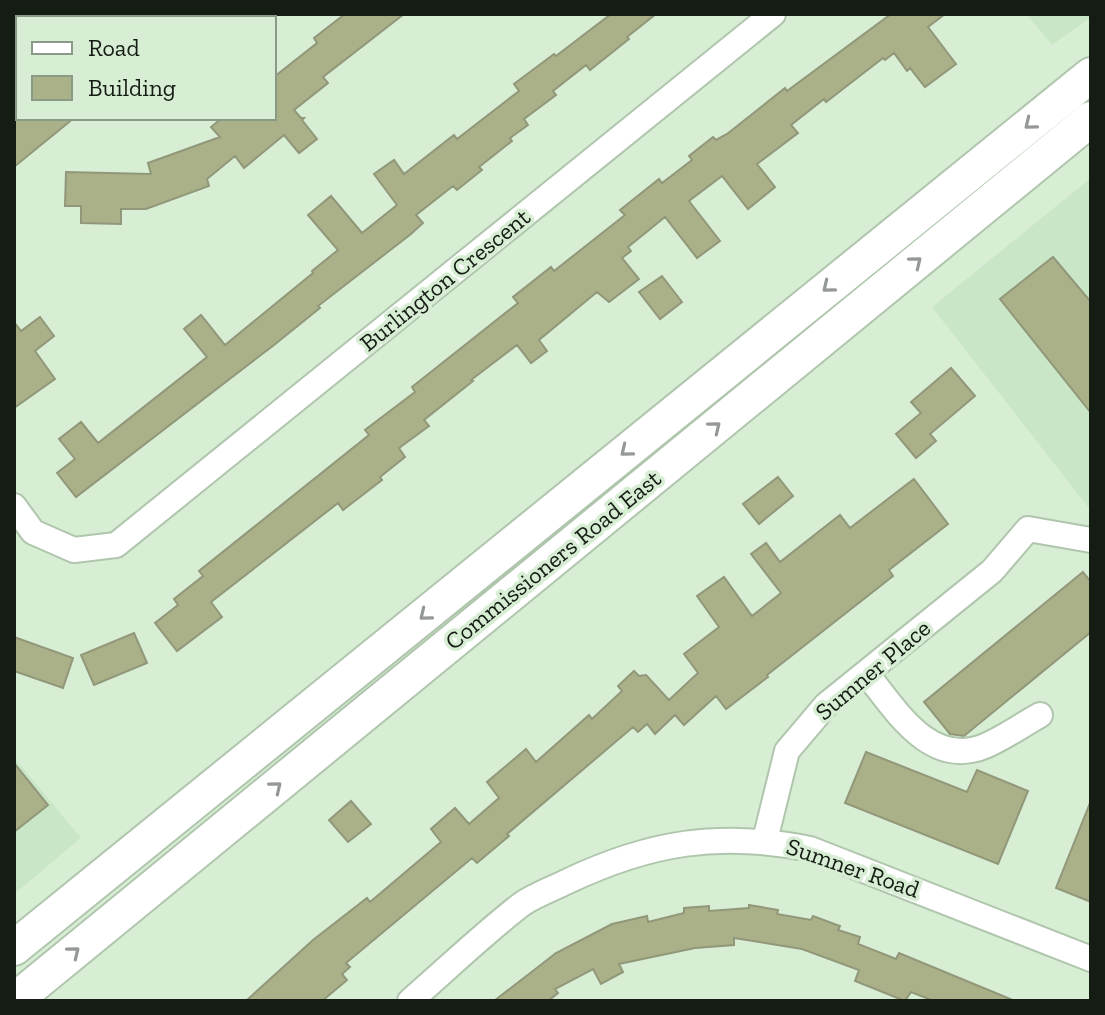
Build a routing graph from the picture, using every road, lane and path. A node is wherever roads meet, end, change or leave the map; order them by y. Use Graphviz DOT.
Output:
graph roads {
  1 [pos="773,14"];
  2 [pos="1091,75"];
  3 [pos="1091,119"];
  4 [pos="14,506"];
  5 [pos="1091,540"];
  6 [pos="866,673"];
  7 [pos="1040,715"];
  8 [pos="765,840"];
  9 [pos="14,948"];
  10 [pos="1091,959"];
  11 [pos="14,1001"];
  12 [pos="410,1001"];
  1 -- 4 [label="street, Burlington Crescent"];
  2 -- 9 [label="main road, Commissioners Road East, one-way"];
  11 -- 3 [label="main road, Commissioners Road East, one-way"];
  5 -- 6 [label="street, Sumner Place"];
  6 -- 7 [label="street"];
  6 -- 8 [label="street, Sumner Place"];
  8 -- 10 [label="street, Sumner Road"];
  8 -- 12 [label="street, Sumner Road"];
}
